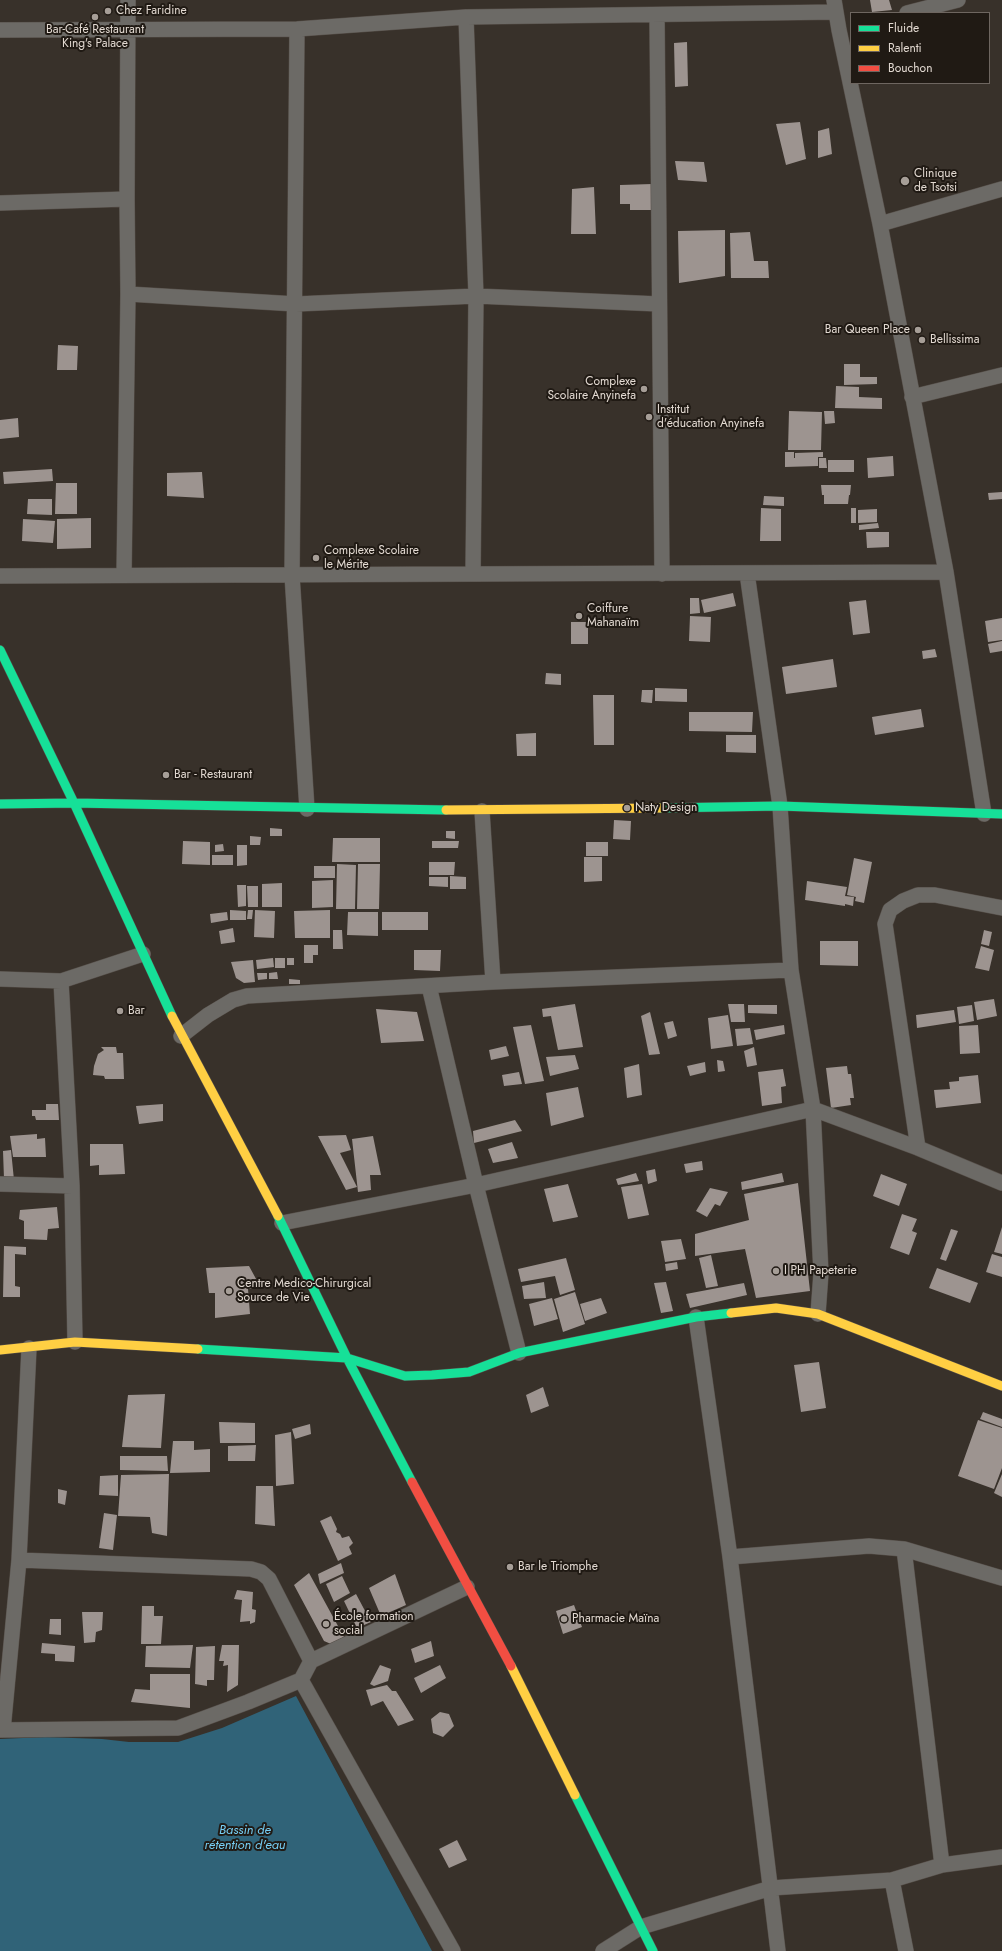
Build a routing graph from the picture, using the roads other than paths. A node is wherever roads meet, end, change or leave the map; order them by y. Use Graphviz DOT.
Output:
graph roads {
  1 [pos="128,0"];
  2 [pos="958,0"];
  3 [pos="835,6"];
  4 [pos="911,12"];
  5 [pos="657,15"];
  6 [pos="466,17"];
  7 [pos="128,28"];
  8 [pos="297,29"];
  9 [pos="845,29"];
  10 [pos="0,30"];
  11 [pos="850,57"];
  12 [pos="855,84"];
  13 [pos="1002,189"];
  14 [pos="127,199"];
  15 [pos="0,203"];
  16 [pos="880,224"];
  17 [pos="128,294"];
  18 [pos="476,296"];
  19 [pos="296,304"];
  20 [pos="659,304"];
  21 [pos="1002,375"];
  22 [pos="912,397"];
  23 [pos="747,572"];
  24 [pos="946,572"];
  25 [pos="473,574"];
  26 [pos="662,574"];
  27 [pos="124,575"];
  28 [pos="292,575"];
  29 [pos="0,576"];
  30 [pos="0,650"];
  31 [pos="74,803"];
  32 [pos="0,804"];
  33 [pos="780,806"];
  34 [pos="307,809"];
  35 [pos="482,811"];
  36 [pos="984,814"];
  37 [pos="1002,814"];
  38 [pos="1002,908"];
  39 [pos="143,954"];
  40 [pos="791,970"];
  41 [pos="0,979"];
  42 [pos="61,981"];
  43 [pos="493,982"];
  44 [pos="429,986"];
  45 [pos="181,1036"];
  46 [pos="813,1108"];
  47 [pos="918,1148"];
  48 [pos="1002,1183"];
  49 [pos="0,1184"];
  50 [pos="476,1185"];
  51 [pos="72,1186"];
  52 [pos="282,1224"];
  53 [pos="818,1314"];
  54 [pos="696,1317"];
  55 [pos="75,1342"];
  56 [pos="29,1348"];
  57 [pos="0,1350"];
  58 [pos="519,1353"];
  59 [pos="347,1358"];
  60 [pos="1002,1386"];
  61 [pos="904,1549"];
  62 [pos="730,1557"];
  63 [pos="19,1560"];
  64 [pos="1002,1578"];
  65 [pos="467,1587"];
  66 [pos="311,1661"];
  67 [pos="301,1680"];
  68 [pos="2,1730"];
  69 [pos="1002,1857"];
  70 [pos="942,1865"];
  71 [pos="892,1880"];
  72 [pos="771,1888"];
  73 [pos="641,1927"];
  74 [pos="453,1951"];
  75 [pos="603,1951"];
  76 [pos="653,1951"];
  77 [pos="778,1951"];
  78 [pos="906,1951"];
  1 -- 7 [label="street"];
  2 -- 4 [label="street"];
  3 -- 5 [label="street"];
  3 -- 9 [label="street"];
  5 -- 6 [label="street"];
  5 -- 20 [label="street"];
  6 -- 8 [label="street"];
  6 -- 18 [label="street"];
  7 -- 8 [label="street"];
  7 -- 10 [label="street"];
  7 -- 14 [label="street"];
  8 -- 19 [label="street"];
  9 -- 11 [label="street"];
  12 -- 16 [label="street"];
  13 -- 16 [label="street"];
  14 -- 15 [label="street"];
  14 -- 17 [label="street"];
  16 -- 22 [label="street"];
  17 -- 19 [label="street"];
  17 -- 27 [label="street"];
  18 -- 19 [label="street"];
  18 -- 20 [label="street"];
  18 -- 25 [label="street"];
  19 -- 28 [label="street"];
  20 -- 26 [label="street"];
  21 -- 22 [label="street"];
  22 -- 24 [label="street"];
  23 -- 24 [label="street"];
  23 -- 26 [label="street"];
  23 -- 33 [label="street"];
  24 -- 36 [label="street"];
  25 -- 26 [label="street"];
  25 -- 28 [label="street"];
  27 -- 28 [label="street"];
  27 -- 29 [label="street"];
  28 -- 34 [label="street"];
  30 -- 31 [label="street"];
  31 -- 32 [label="street"];
  31 -- 34 [label="street"];
  31 -- 39 [label="street"];
  33 -- 35 [label="street"];
  33 -- 36 [label="street"];
  33 -- 40 [label="street"];
  34 -- 35 [label="street"];
  35 -- 43 [label="street"];
  36 -- 37 [label="street"];
  38 -- 47 [label="street"];
  39 -- 42 [label="street"];
  39 -- 45 [label="street"];
  40 -- 43 [label="street"];
  40 -- 46 [label="street"];
  41 -- 42 [label="street"];
  42 -- 51 [label="street"];
  43 -- 44 [label="street"];
  44 -- 45 [label="street"];
  44 -- 50 [label="street"];
  45 -- 52 [label="street"];
  46 -- 47 [label="street"];
  46 -- 50 [label="street"];
  46 -- 53 [label="street"];
  47 -- 48 [label="street"];
  49 -- 51 [label="street"];
  50 -- 52 [label="street"];
  50 -- 58 [label="street"];
  51 -- 55 [label="street"];
  52 -- 59 [label="street"];
  53 -- 54 [label="street"];
  53 -- 60 [label="street"];
  54 -- 58 [label="street"];
  54 -- 62 [label="street"];
  55 -- 56 [label="street"];
  55 -- 59 [label="street"];
  56 -- 57 [label="street"];
  56 -- 63 [label="street"];
  58 -- 59 [label="street"];
  59 -- 65 [label="street"];
  61 -- 62 [label="street"];
  61 -- 64 [label="street"];
  61 -- 70 [label="street"];
  62 -- 72 [label="street"];
  63 -- 66 [label="street"];
  63 -- 68 [label="street"];
  65 -- 66 [label="street"];
  65 -- 73 [label="street"];
  66 -- 67 [label="street"];
  67 -- 68 [label="street"];
  67 -- 74 [label="street"];
  69 -- 70 [label="street"];
  70 -- 71 [label="street"];
  71 -- 72 [label="street"];
  71 -- 78 [label="street"];
  72 -- 73 [label="street"];
  72 -- 77 [label="street"];
  73 -- 75 [label="street"];
  73 -- 76 [label="street"];
}
